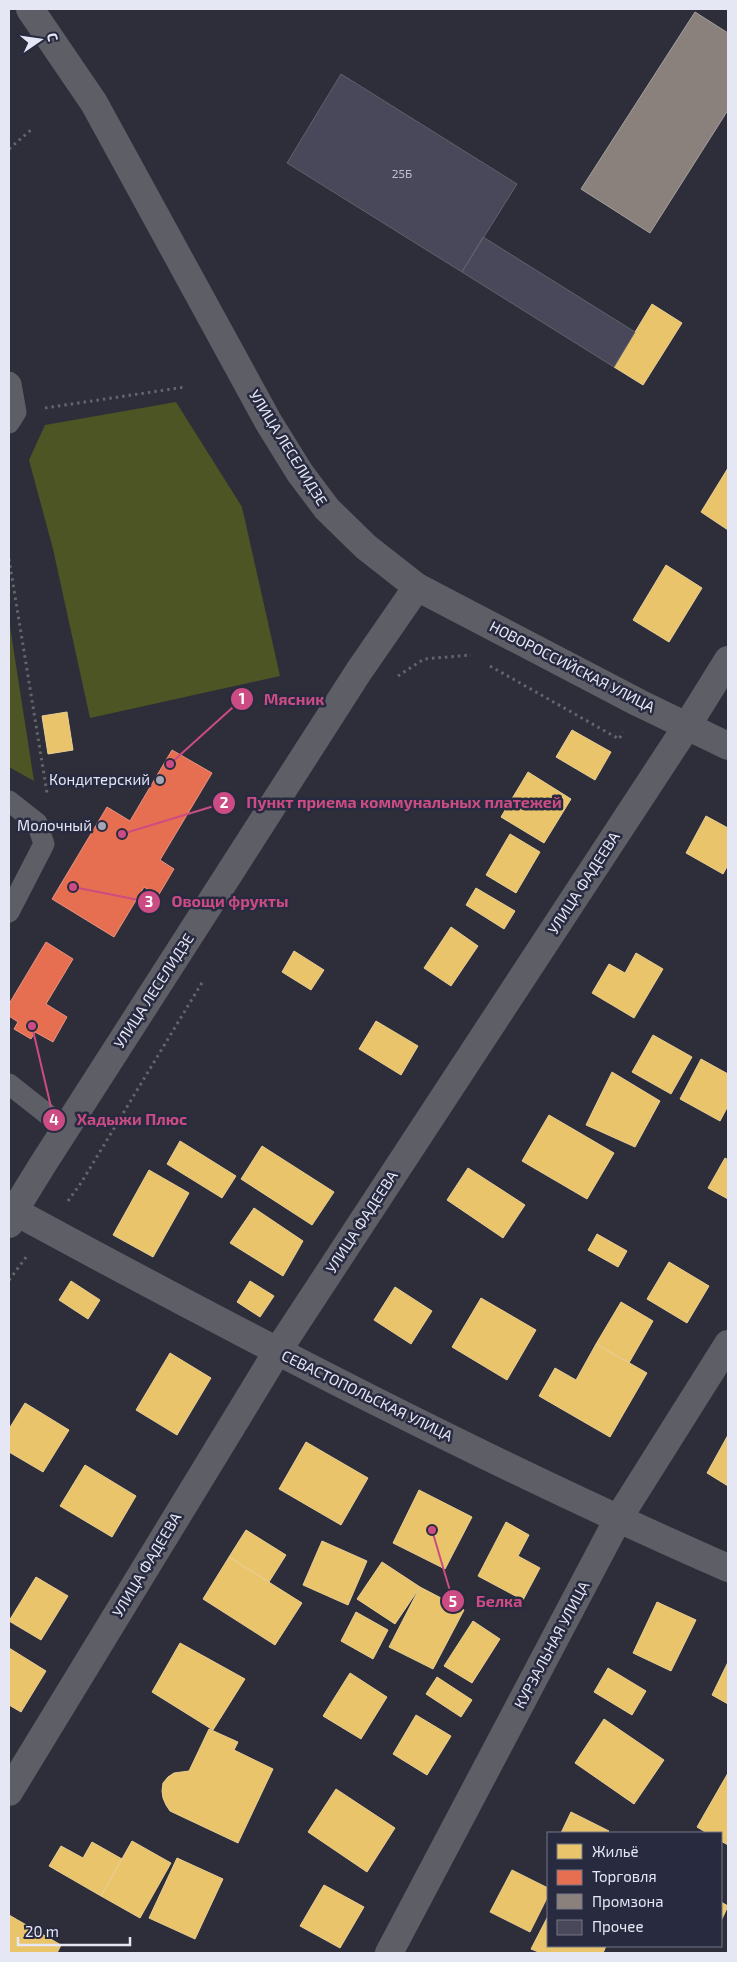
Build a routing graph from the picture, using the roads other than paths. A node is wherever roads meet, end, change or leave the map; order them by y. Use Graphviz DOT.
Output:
graph roads {
  1 [pos="30,9"];
  2 [pos="52,9"];
  3 [pos="94,103"];
  4 [pos="9,382"];
  5 [pos="12,418"];
  6 [pos="417,587"];
  7 [pos="728,660"];
  8 [pos="687,726"];
  9 [pos="728,746"];
  10 [pos="9,801"];
  11 [pos="9,912"];
  12 [pos="9,1084"];
  13 [pos="66,1128"];
  14 [pos="10,1217"];
  15 [pos="728,1344"];
  16 [pos="277,1352"];
  17 [pos="618,1519"];
  18 [pos="728,1568"];
  19 [pos="9,1792"];
  20 [pos="389,1953"];
  1 -- 3 [label="street, УЛИЦА ЛЕСЕЛИДЗЕ"];
  2 -- 3 [label="street, УЛИЦА ЛЕСЕЛИДЗЕ"];
  3 -- 6 [label="street, УЛИЦА ЛЕСЕЛИДЗЕ"];
  4 -- 5 [label="lane"];
  6 -- 8 [label="street, НОВОРОССИЙСКАЯ УЛИЦА"];
  6 -- 13 [label="street, УЛИЦА ЛЕСЕЛИДЗЕ"];
  7 -- 8 [label="street, УЛИЦА ФАДЕЕВА"];
  8 -- 9 [label="street, НОВОРОССИЙСКАЯ УЛИЦА"];
  8 -- 16 [label="street, УЛИЦА ФАДЕЕВА"];
  10 -- 11 [label="lane"];
  12 -- 13 [label="lane"];
  13 -- 14 [label="street, УЛИЦА ЛЕСЕЛИДЗЕ"];
  14 -- 16 [label="street, СЕВАСТОПОЛЬСКАЯ УЛИЦА"];
  15 -- 17 [label="street, КУРЗАЛЬНАЯ УЛИЦА"];
  16 -- 17 [label="street, СЕВАСТОПОЛЬСКАЯ УЛИЦА"];
  16 -- 19 [label="street, УЛИЦА ФАДЕЕВА"];
  17 -- 18 [label="street, СЕВАСТОПОЛЬСКАЯ УЛИЦА"];
  17 -- 20 [label="street, КУРЗАЛЬНАЯ УЛИЦА"];
}
